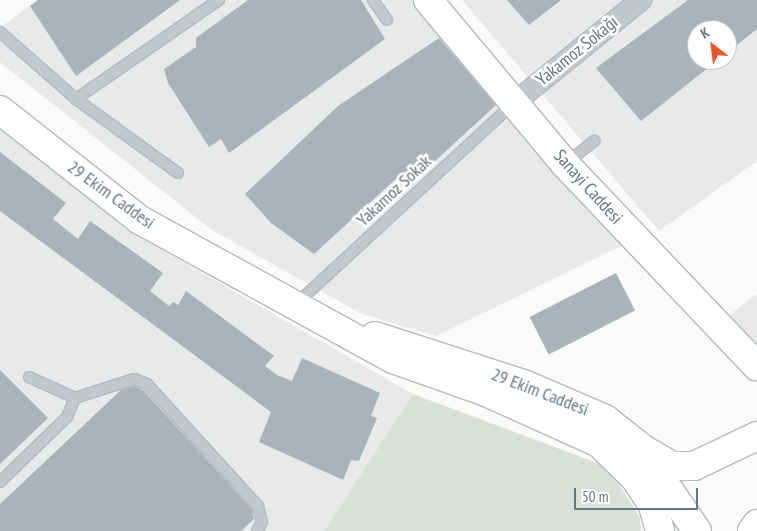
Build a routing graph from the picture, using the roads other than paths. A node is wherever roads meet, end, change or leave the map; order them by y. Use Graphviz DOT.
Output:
graph roads {
  1 [pos="219,0"];
  2 [pos="373,0"];
  3 [pos="428,0"];
  4 [pos="641,0"];
  5 [pos="387,20"];
  6 [pos="0,32"];
  7 [pos="76,99"];
  8 [pos="514,103"];
  9 [pos="0,110"];
  10 [pos="594,141"];
  11 [pos="565,164"];
  12 [pos="178,173"];
  13 [pos="296,304"];
  14 [pos="335,325"];
  15 [pos="757,366"];
  16 [pos="29,377"];
  17 [pos="75,398"];
  18 [pos="757,436"];
  19 [pos="638,445"];
  20 [pos="0,482"];
  21 [pos="757,524"];
  22 [pos="257,531"];
  23 [pos="660,531"];
  24 [pos="697,531"];
  25 [pos="752,531"];
  1 -- 7 [label="lane"];
  2 -- 5 [label="lane"];
  3 -- 8 [label="main road, Sanayi Caddesi"];
  4 -- 8 [label="street, Yakamoz Sokağı"];
  6 -- 7 [label="lane"];
  7 -- 12 [label="lane"];
  8 -- 11 [label="main road, Sanayi Caddesi"];
  8 -- 13 [label="lane, Yakamoz Sokak"];
  9 -- 13 [label="main road, 29 Ekim Caddesi"];
  10 -- 11 [label="lane"];
  11 -- 15 [label="main road, Sanayi Caddesi"];
  13 -- 14 [label="main road, 29 Ekim Caddesi"];
  14 -- 19 [label="main road, 29 Ekim Caddesi"];
  14 -- 23 [label="main road, 29 Ekim Caddesi"];
  16 -- 17 [label="lane"];
  17 -- 20 [label="lane"];
  17 -- 22 [label="lane"];
  18 -- 19 [label="main road"];
  19 -- 24 [label="main road, 29 Ekim Caddesi"];
  21 -- 25 [label="main road"];
}
